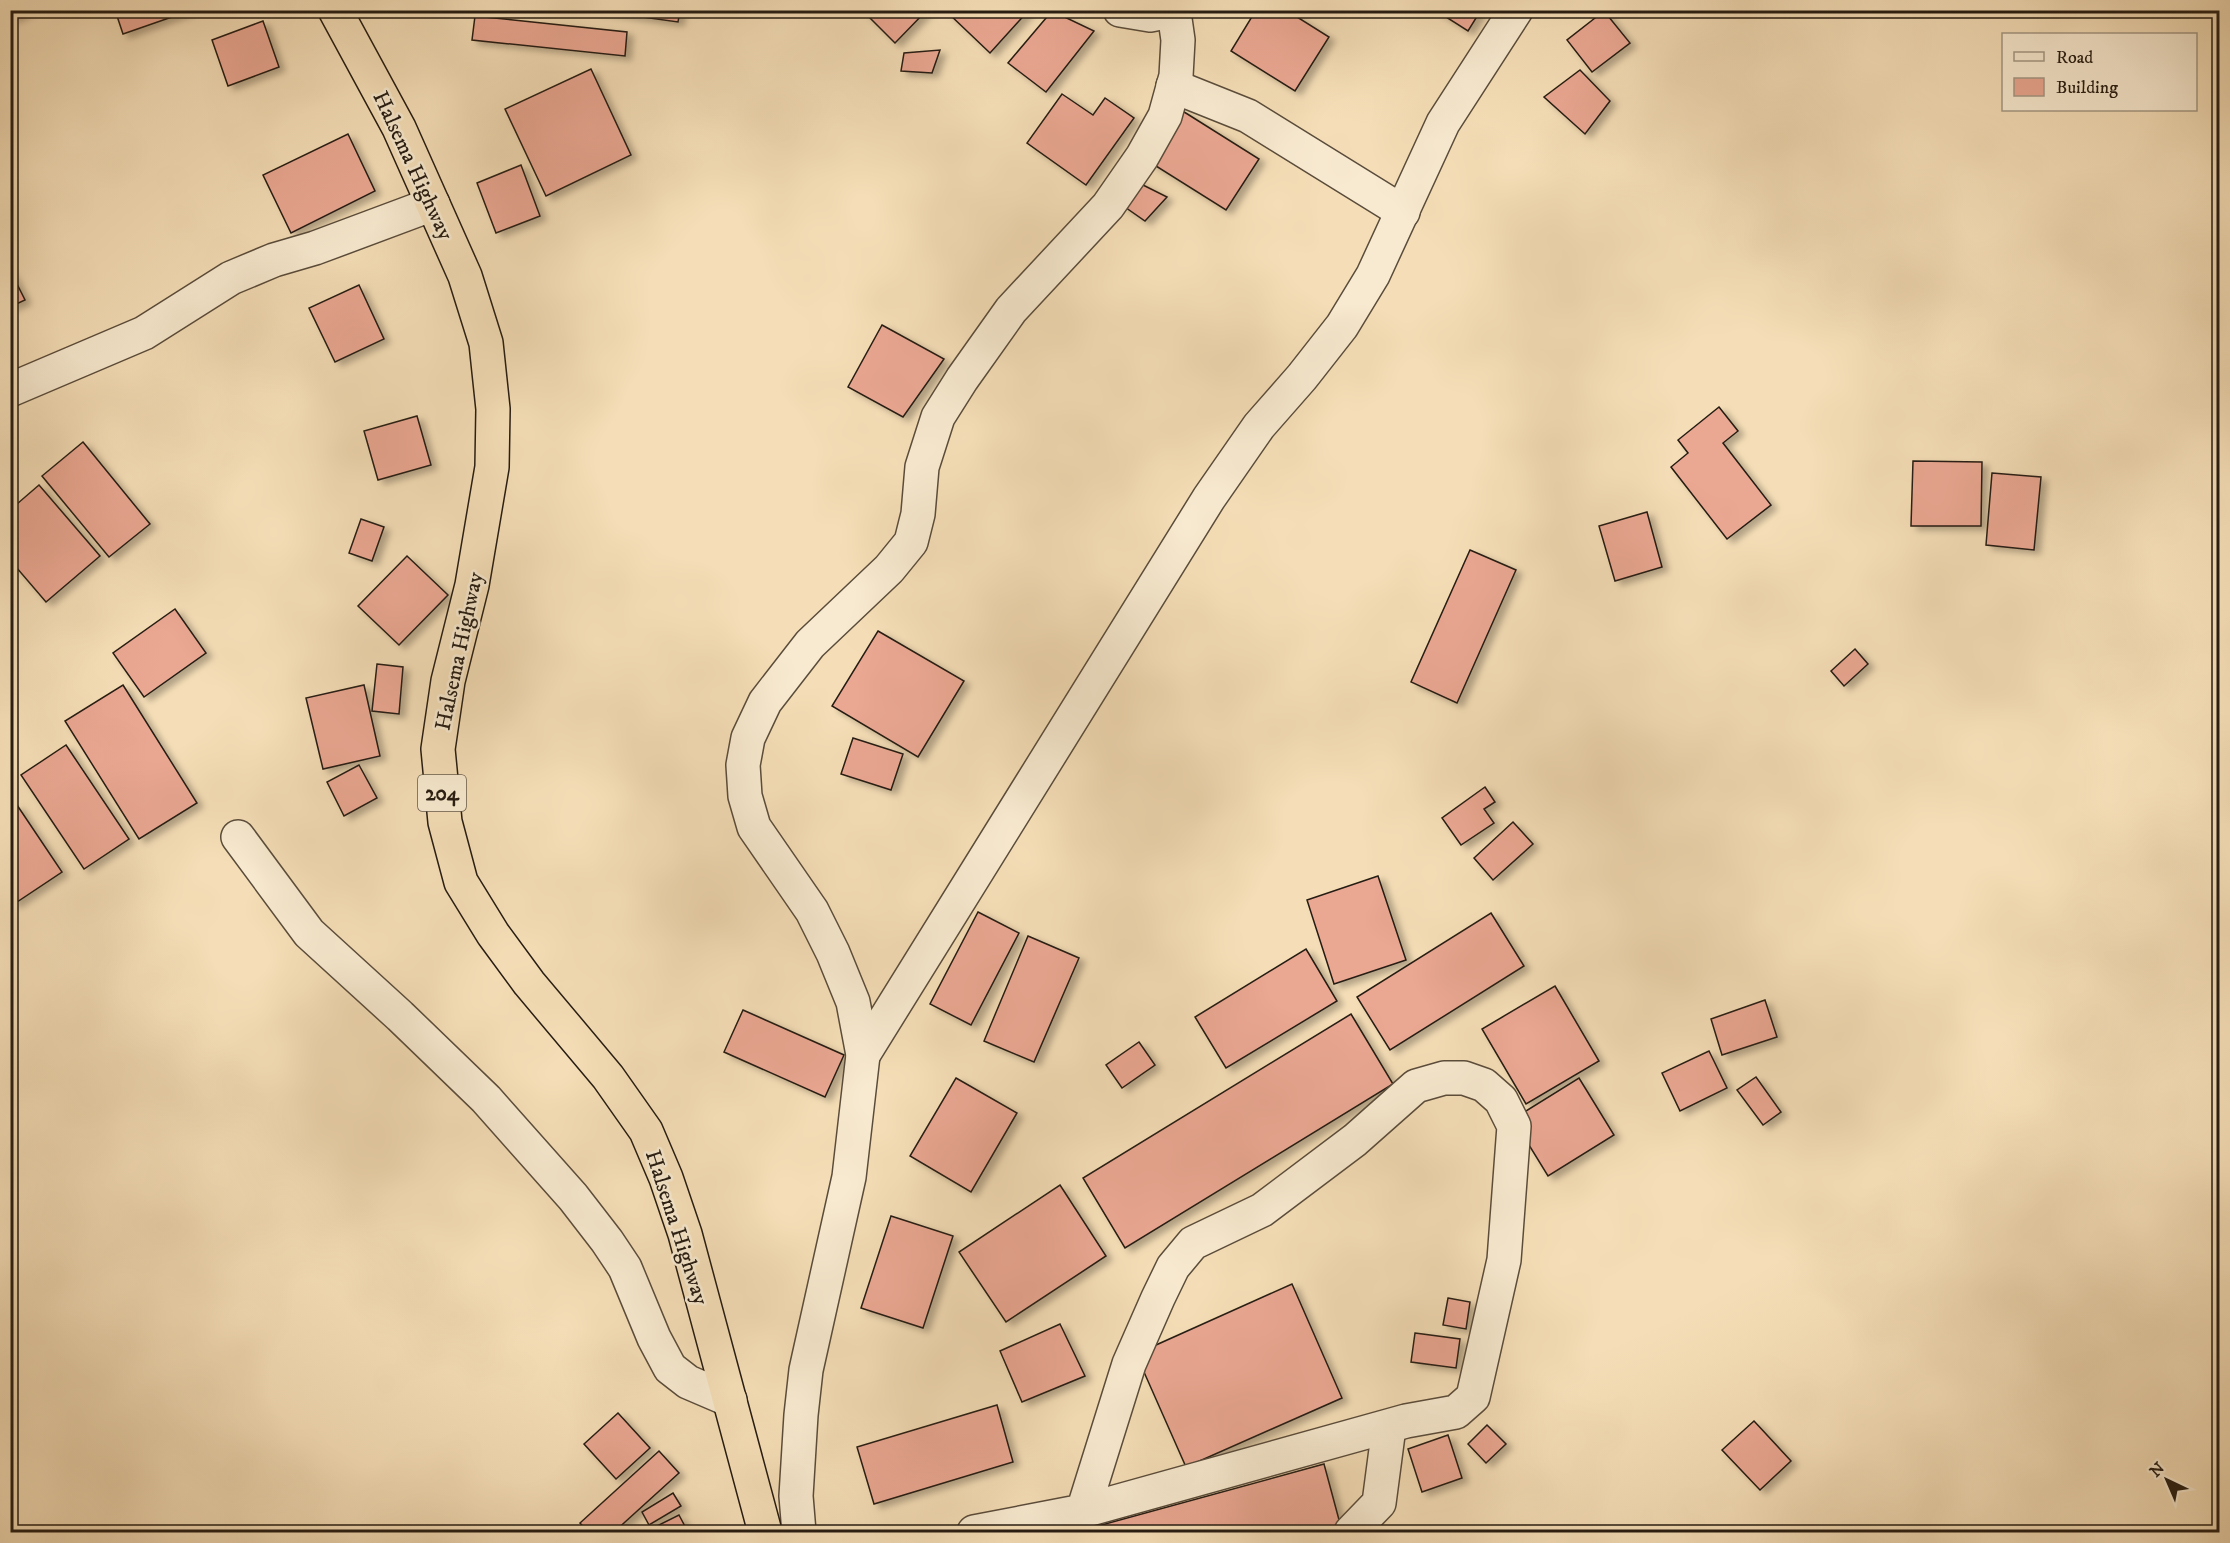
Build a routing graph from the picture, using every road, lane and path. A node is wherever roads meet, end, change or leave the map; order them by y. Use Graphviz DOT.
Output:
graph roads {
  1 [pos="335,10"];
  2 [pos="1120,10"];
  3 [pos="1516,10"];
  4 [pos="1175,11"];
  5 [pos="1173,86"];
  6 [pos="433,204"];
  7 [pos="1403,212"];
  8 [pos="10,390"];
  9 [pos="238,837"];
  10 [pos="863,1055"];
  11 [pos="730,1400"];
  12 [pos="1389,1427"];
  13 [pos="1083,1511"];
  14 [pos="765,1533"];
  15 [pos="800,1533"];
  16 [pos="974,1533"];
  17 [pos="1351,1533"];
  1 -- 6 [label="highway, Halsema Highway / 204"];
  2 -- 4 [label="street"];
  3 -- 7 [label="street"];
  4 -- 5 [label="street"];
  5 -- 7 [label="street"];
  5 -- 10 [label="street"];
  6 -- 8 [label="street"];
  6 -- 11 [label="highway, Halsema Highway / 204"];
  7 -- 10 [label="street"];
  9 -- 11 [label="street"];
  10 -- 15 [label="street"];
  11 -- 14 [label="highway, Halsema Highway / 204"];
  12 -- 13 [label="street"];
  12 -- 13 [label="street"];
  12 -- 17 [label="street"];
  13 -- 16 [label="street"];
}
